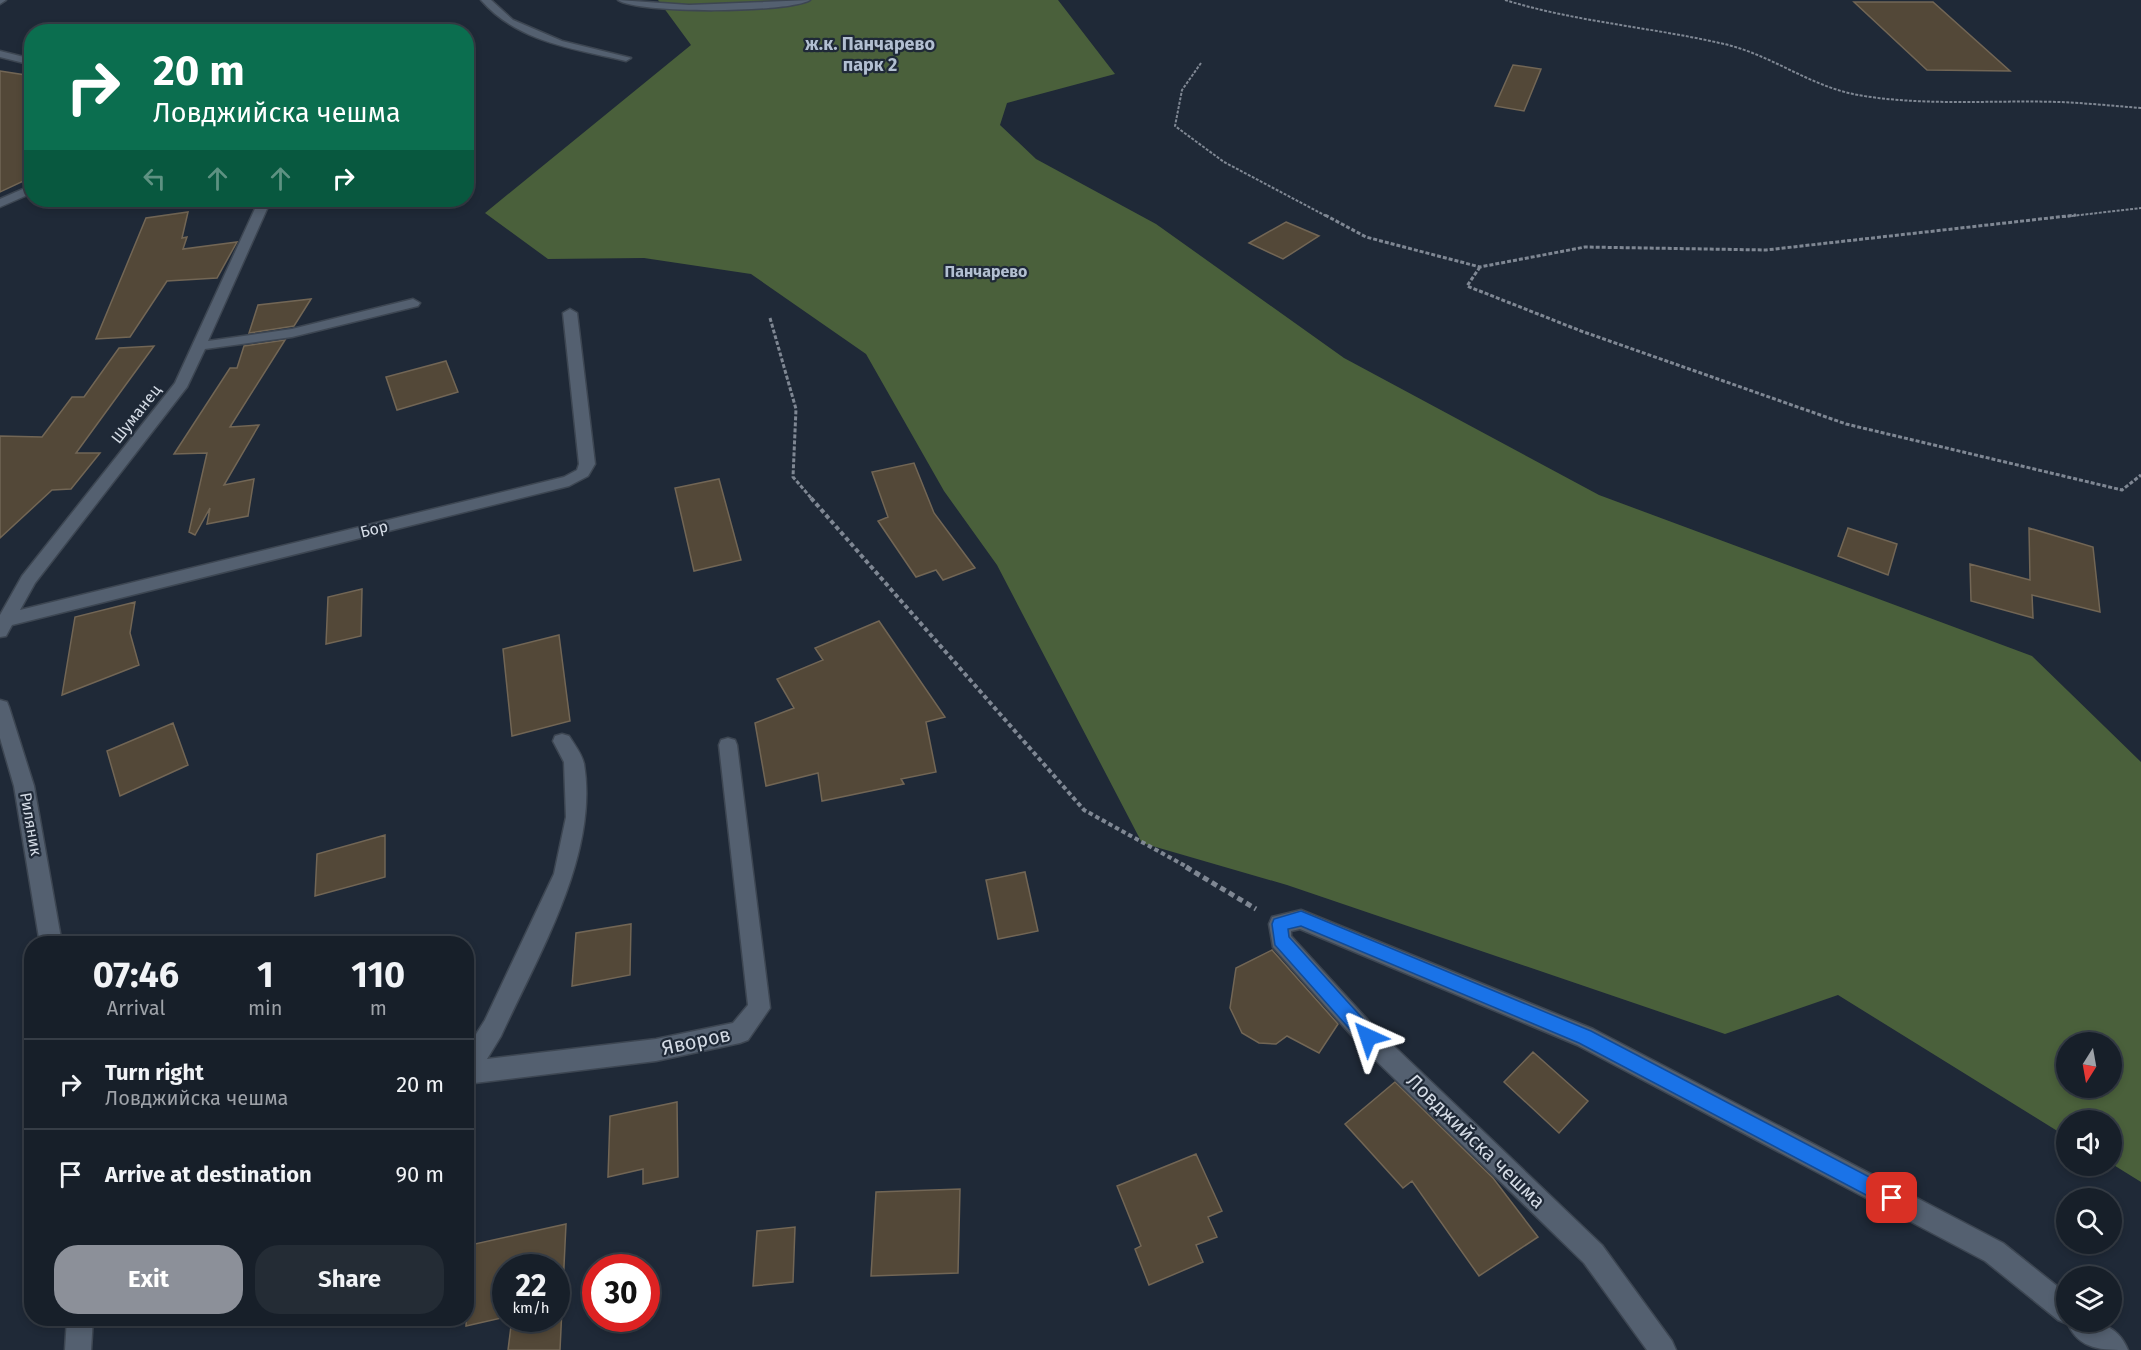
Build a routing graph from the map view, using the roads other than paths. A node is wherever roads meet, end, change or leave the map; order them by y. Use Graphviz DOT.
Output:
graph roads {
  1 [pos="486,0"];
  2 [pos="622,0"];
  3 [pos="805,0"];
  4 [pos="0,54"];
  5 [pos="627,57"];
  6 [pos="24,60"];
  7 [pos="24,192"];
  8 [pos="0,203"];
  9 [pos="262,207"];
  10 [pos="413,303"];
  11 [pos="570,313"];
  12 [pos="200,346"];
  13 [pos="3,625"];
  14 [pos="0,707"];
  15 [pos="562,741"];
  16 [pos="728,745"];
  17 [pos="50,936"];
  18 [pos="474,1060"];
  19 [pos="474,1072"];
  20 [pos="2056,1302"];
  21 [pos="80,1326"];
  22 [pos="2092,1332"];
  23 [pos="78,1350"];
  24 [pos="1663,1350"];
  25 [pos="2115,1350"];
  1 -- 5 [label="street"];
  2 -- 3 [label="street"];
  4 -- 6 [label="street"];
  7 -- 8 [label="street"];
  9 -- 12 [label="street, Шуманец"];
  10 -- 12 [label="street"];
  11 -- 13 [label="street, Бор"];
  12 -- 13 [label="street, Шуманец"];
  14 -- 17 [label="street, Риляник"];
  15 -- 18 [label="street"];
  16 -- 19 [label="street, Яворов"];
  20 -- 24 [label="street, Ловджийска чешма"];
  21 -- 23 [label="street"];
  22 -- 25 [label="street"];
}
